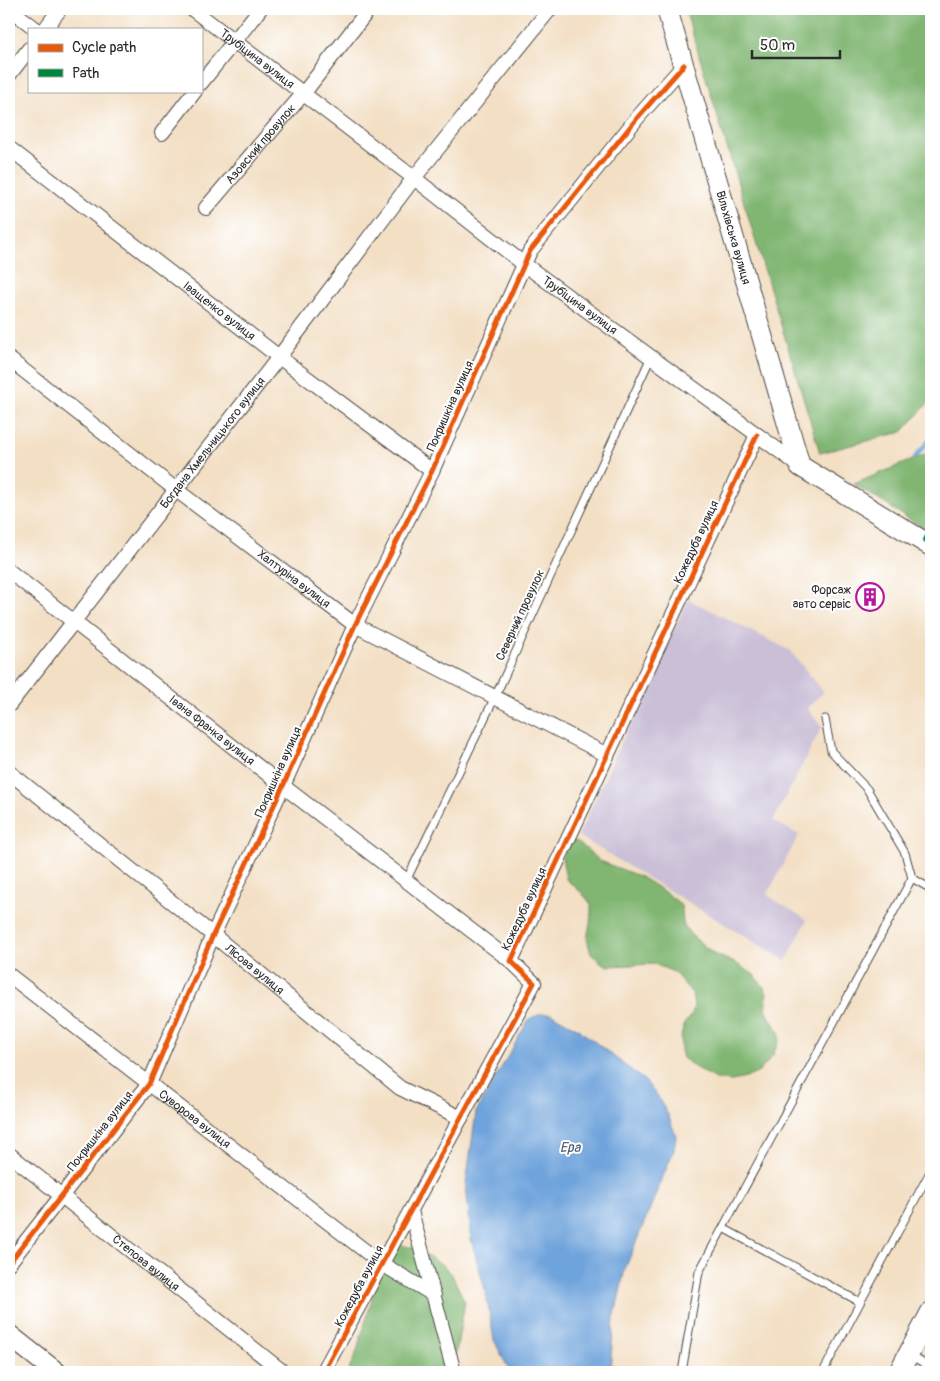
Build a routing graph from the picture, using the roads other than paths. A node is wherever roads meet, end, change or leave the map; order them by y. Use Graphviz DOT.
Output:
graph roads {
  1 [pos="10,9"];
  2 [pos="60,9"];
  3 [pos="192,9"];
  4 [pos="260,9"];
  5 [pos="369,9"];
  6 [pos="550,9"];
  7 [pos="667,9"];
  8 [pos="35,28"];
  9 [pos="46,28"];
  10 [pos="234,41"];
  11 [pos="28,50"];
  12 [pos="684,65"];
  13 [pos="9,75"];
  14 [pos="202,82"];
  15 [pos="194,92"];
  16 [pos="303,94"];
  17 [pos="162,133"];
  18 [pos="9,148"];
  19 [pos="414,178"];
  20 [pos="206,208"];
  21 [pos="525,265"];
  22 [pos="279,357"];
  23 [pos="651,357"];
  24 [pos="9,359"];
  25 [pos="757,435"];
  26 [pos="800,466"];
  27 [pos="432,471"];
  28 [pos="175,489"];
  29 [pos="931,546"];
  30 [pos="9,571"];
  31 [pos="74,622"];
  32 [pos="355,625"];
  33 [pos="495,697"];
  34 [pos="9,705"];
  35 [pos="825,719"];
  36 [pos="608,755"];
  37 [pos="9,772"];
  38 [pos="283,786"];
  39 [pos="912,878"];
  40 [pos="406,881"];
  41 [pos="931,889"];
  42 [pos="213,935"];
  43 [pos="511,961"];
  44 [pos="9,974"];
  45 [pos="149,1084"];
  46 [pos="461,1118"];
  47 [pos="9,1154"];
  48 [pos="931,1170"];
  49 [pos="62,1196"];
  50 [pos="411,1211"];
  51 [pos="722,1228"];
  52 [pos="9,1263"];
  53 [pos="382,1264"];
  54 [pos="434,1295"];
  55 [pos="860,1302"];
  56 [pos="931,1312"];
  57 [pos="9,1335"];
  58 [pos="908,1354"];
  59 [pos="931,1367"];
  60 [pos="56,1372"];
  61 [pos="283,1372"];
  62 [pos="323,1372"];
  63 [pos="454,1372"];
  64 [pos="682,1372"];
  65 [pos="823,1372"];
  66 [pos="899,1372"];
  1 -- 8 [label="street"];
  2 -- 9 [label="street"];
  3 -- 10 [label="street, Трубіцина вулиця"];
  4 -- 10 [label="street"];
  5 -- 16 [label="street, Азовский провулок"];
  6 -- 19 [label="street, Богдана Хмельницького вулиця"];
  7 -- 12 [label="street, Вільхівська вулиця"];
  10 -- 14 [label="street"];
  10 -- 16 [label="street, Трубіцина вулиця"];
  11 -- 13 [label="street"];
  12 -- 21 [label="street, Покришкіна вулиця"];
  12 -- 26 [label="street, Вільхівська вулиця"];
  15 -- 17 [label="street"];
  16 -- 19 [label="street, Трубіцина вулиця"];
  16 -- 20 [label="street, Азовский провулок"];
  18 -- 22 [label="street, Іващенко вулиця"];
  19 -- 21 [label="street, Трубіцина вулиця"];
  19 -- 22 [label="street, Богдана Хмельницького вулиця"];
  21 -- 23 [label="street, Трубіцина вулиця"];
  21 -- 27 [label="street, Покришкіна вулиця"];
  22 -- 27 [label="street, Іващенко вулиця"];
  22 -- 28 [label="street, Богдана Хмельницького вулиця"];
  23 -- 25 [label="street, Трубіцина вулиця"];
  23 -- 33 [label="lane, Северний провулок"];
  24 -- 28 [label="street, Халтуріна вулиця"];
  25 -- 26 [label="street, Трубіцина вулиця"];
  25 -- 36 [label="street, Кожедуба вулиця"];
  26 -- 29 [label="street, Трубіцина вулиця"];
  27 -- 32 [label="street, Покришкіна вулиця"];
  28 -- 31 [label="street, Богдана Хмельницького вулиця"];
  28 -- 32 [label="street, Халтуріна вулиця"];
  30 -- 31 [label="street, Івана Франка вулиця"];
  31 -- 34 [label="street, Богдана Хмельницького вулиця"];
  31 -- 38 [label="street, Івана Франка вулиця"];
  32 -- 33 [label="street, Халтуріна вулиця"];
  32 -- 38 [label="street, Покришкіна вулиця"];
  33 -- 36 [label="street, Халтуріна вулиця"];
  33 -- 40 [label="lane, Северний провулок"];
  35 -- 39 [label="lane"];
  36 -- 43 [label="street, Кожедуба вулиця"];
  37 -- 42 [label="street, Лісова вулиця"];
  38 -- 40 [label="street, Івана Франка вулиця"];
  38 -- 42 [label="street, Покришкіна вулиця"];
  39 -- 41 [label="lane"];
  39 -- 51 [label="lane"];
  40 -- 43 [label="street, Івана Франка вулиця"];
  42 -- 45 [label="street, Покришкіна вулиця"];
  42 -- 46 [label="street, Лісова вулиця"];
  43 -- 46 [label="street, Кожедуба вулиця"];
  44 -- 45 [label="street, Суворова вулиця"];
  45 -- 49 [label="street, Покришкіна вулиця"];
  45 -- 53 [label="street, Суворова вулиця"];
  46 -- 50 [label="street, Кожедуба вулиця"];
  47 -- 49 [label="street, Степова вулиця"];
  48 -- 55 [label="lane"];
  49 -- 52 [label="street, Покришкіна вулиця"];
  49 -- 61 [label="street, Степова вулиця"];
  50 -- 53 [label="street, Кожедуба вулиця"];
  50 -- 54 [label="street"];
  51 -- 55 [label="lane"];
  51 -- 64 [label="lane"];
  53 -- 54 [label="street, Суворова вулиця"];
  53 -- 62 [label="street, Кожедуба вулиця"];
  54 -- 63 [label="street"];
  55 -- 65 [label="lane"];
  56 -- 58 [label="street"];
  57 -- 60 [label="street"];
  58 -- 59 [label="lane"];
  58 -- 66 [label="street"];
}
